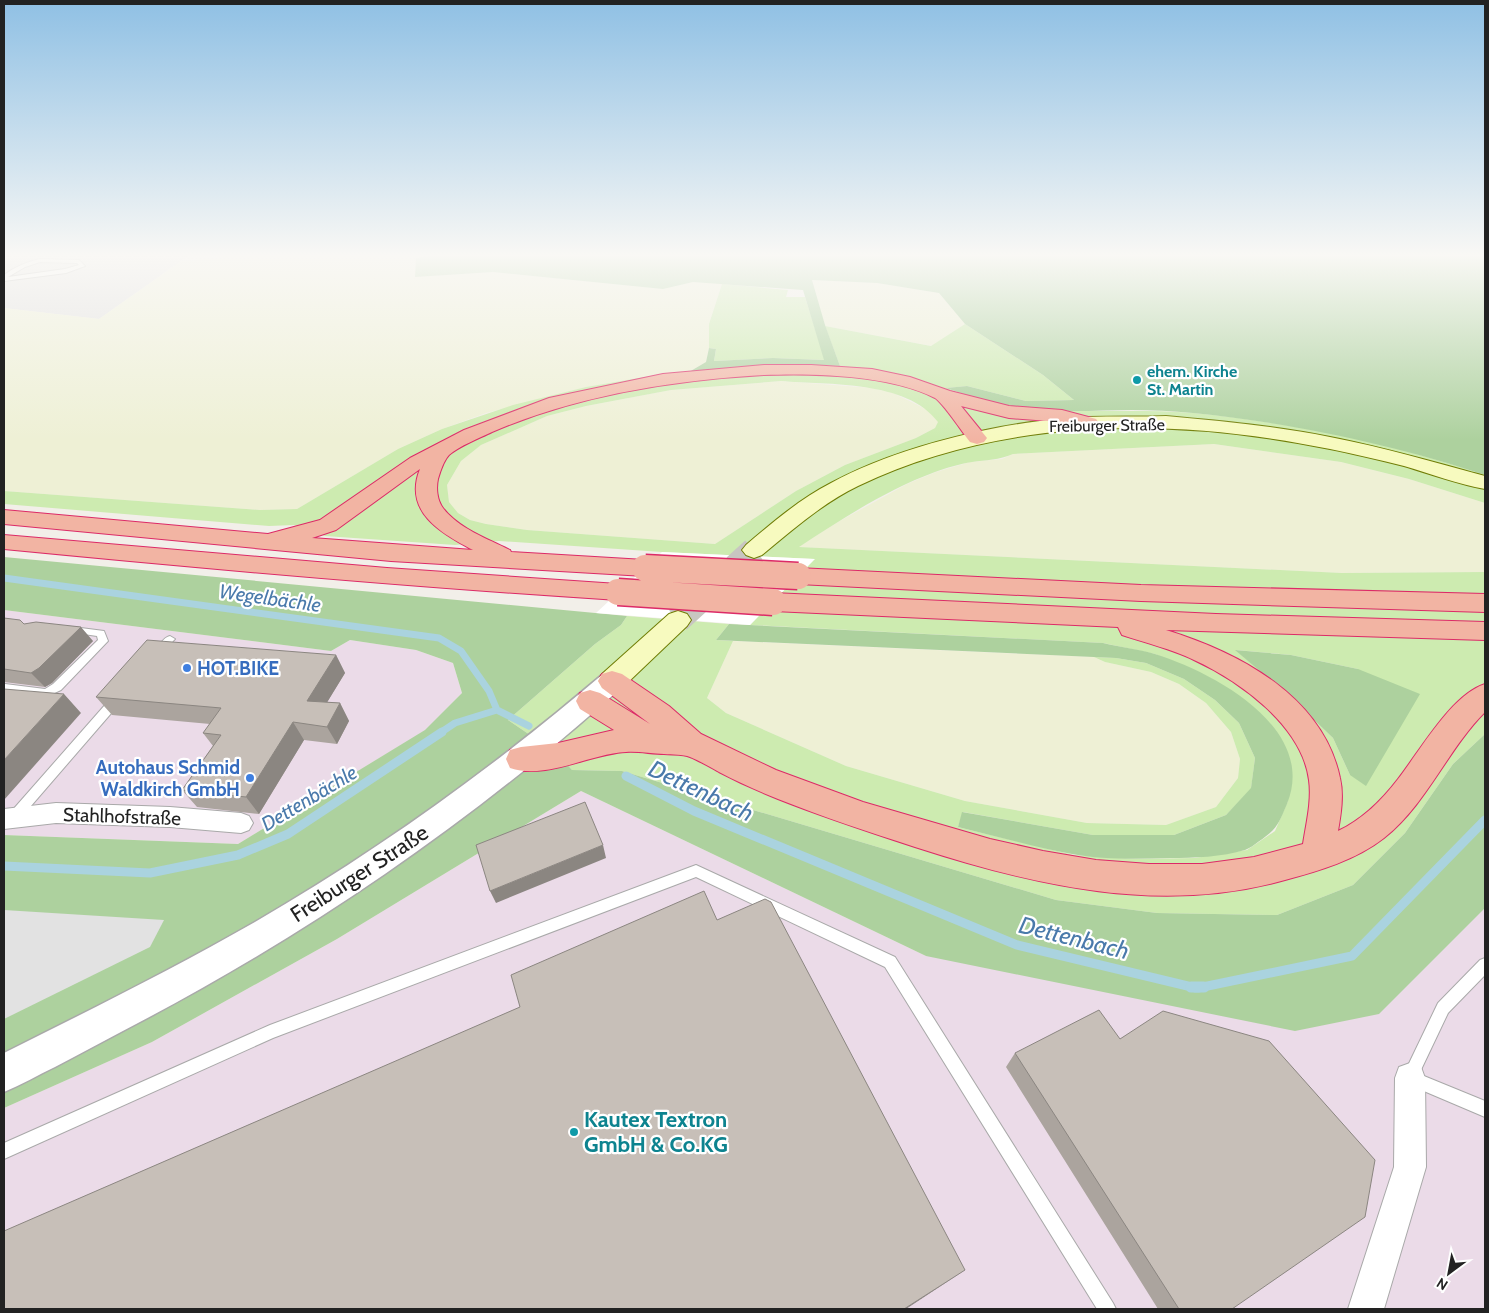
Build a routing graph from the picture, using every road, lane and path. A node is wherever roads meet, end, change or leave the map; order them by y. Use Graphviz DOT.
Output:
graph roads {
  1 [pos="943,395"];
  2 [pos="975,404"];
  3 [pos="1089,423"];
  4 [pos="1004,432"];
  5 [pos="977,438"];
  6 [pos="438,452"];
  7 [pos="1485,483"];
  8 [pos="4,517"];
  9 [pos="4,542"];
  10 [pos="266,542"];
  11 [pos="754,550"];
  12 [pos="509,559"];
  13 [pos="1485,603"];
  14 [pos="1103,618"];
  15 [pos="678,620"];
  16 [pos="61,629"];
  17 [pos="1485,630"];
  18 [pos="170,639"];
  19 [pos="151,660"];
  20 [pos="612,682"];
  21 [pos="4,689"];
  22 [pos="126,689"];
  23 [pos="1485,695"];
  24 [pos="590,701"];
  25 [pos="655,741"];
  26 [pos="691,744"];
  27 [pos="521,759"];
  28 [pos="8,820"];
  29 [pos="241,823"];
  30 [pos="1319,854"];
  31 [pos="1485,965"];
  32 [pos="4,1073"];
  33 [pos="1410,1078"];
  34 [pos="1485,1109"];
  35 [pos="4,1151"];
  36 [pos="1107,1309"];
  37 [pos="1366,1309"];
  1 -- 2 [label="highway"];
  1 -- 5 [label="highway"];
  1 -- 6 [label="highway"];
  2 -- 3 [label="highway"];
  2 -- 4 [label="highway"];
  3 -- 4 [label="main road, Freiburger Straße"];
  3 -- 7 [label="main road, Freiburger Straße"];
  4 -- 5 [label="main road, Freiburger Straße"];
  5 -- 11 [label="main road, Freiburger Straße"];
  6 -- 10 [label="highway"];
  6 -- 12 [label="highway"];
  8 -- 10 [label="highway"];
  9 -- 14 [label="highway, bridge"];
  10 -- 12 [label="highway"];
  12 -- 13 [label="highway, bridge"];
  14 -- 17 [label="highway"];
  14 -- 30 [label="highway"];
  15 -- 20 [label="main road, Freiburger Straße"];
  16 -- 21 [label="lane"];
  18 -- 19 [label="lane"];
  20 -- 24 [label="street, Freiburger Straße"];
  20 -- 26 [label="highway"];
  22 -- 28 [label="lane"];
  23 -- 30 [label="highway"];
  24 -- 25 [label="highway"];
  24 -- 27 [label="street, Freiburger Straße"];
  25 -- 26 [label="highway"];
  25 -- 27 [label="highway"];
  26 -- 30 [label="highway"];
  27 -- 32 [label="street, Freiburger Straße"];
  28 -- 29 [label="street, Stahlhofstraße"];
  31 -- 33 [label="lane"];
  33 -- 34 [label="lane"];
  33 -- 37 [label="street"];
  35 -- 36 [label="lane"];
}
